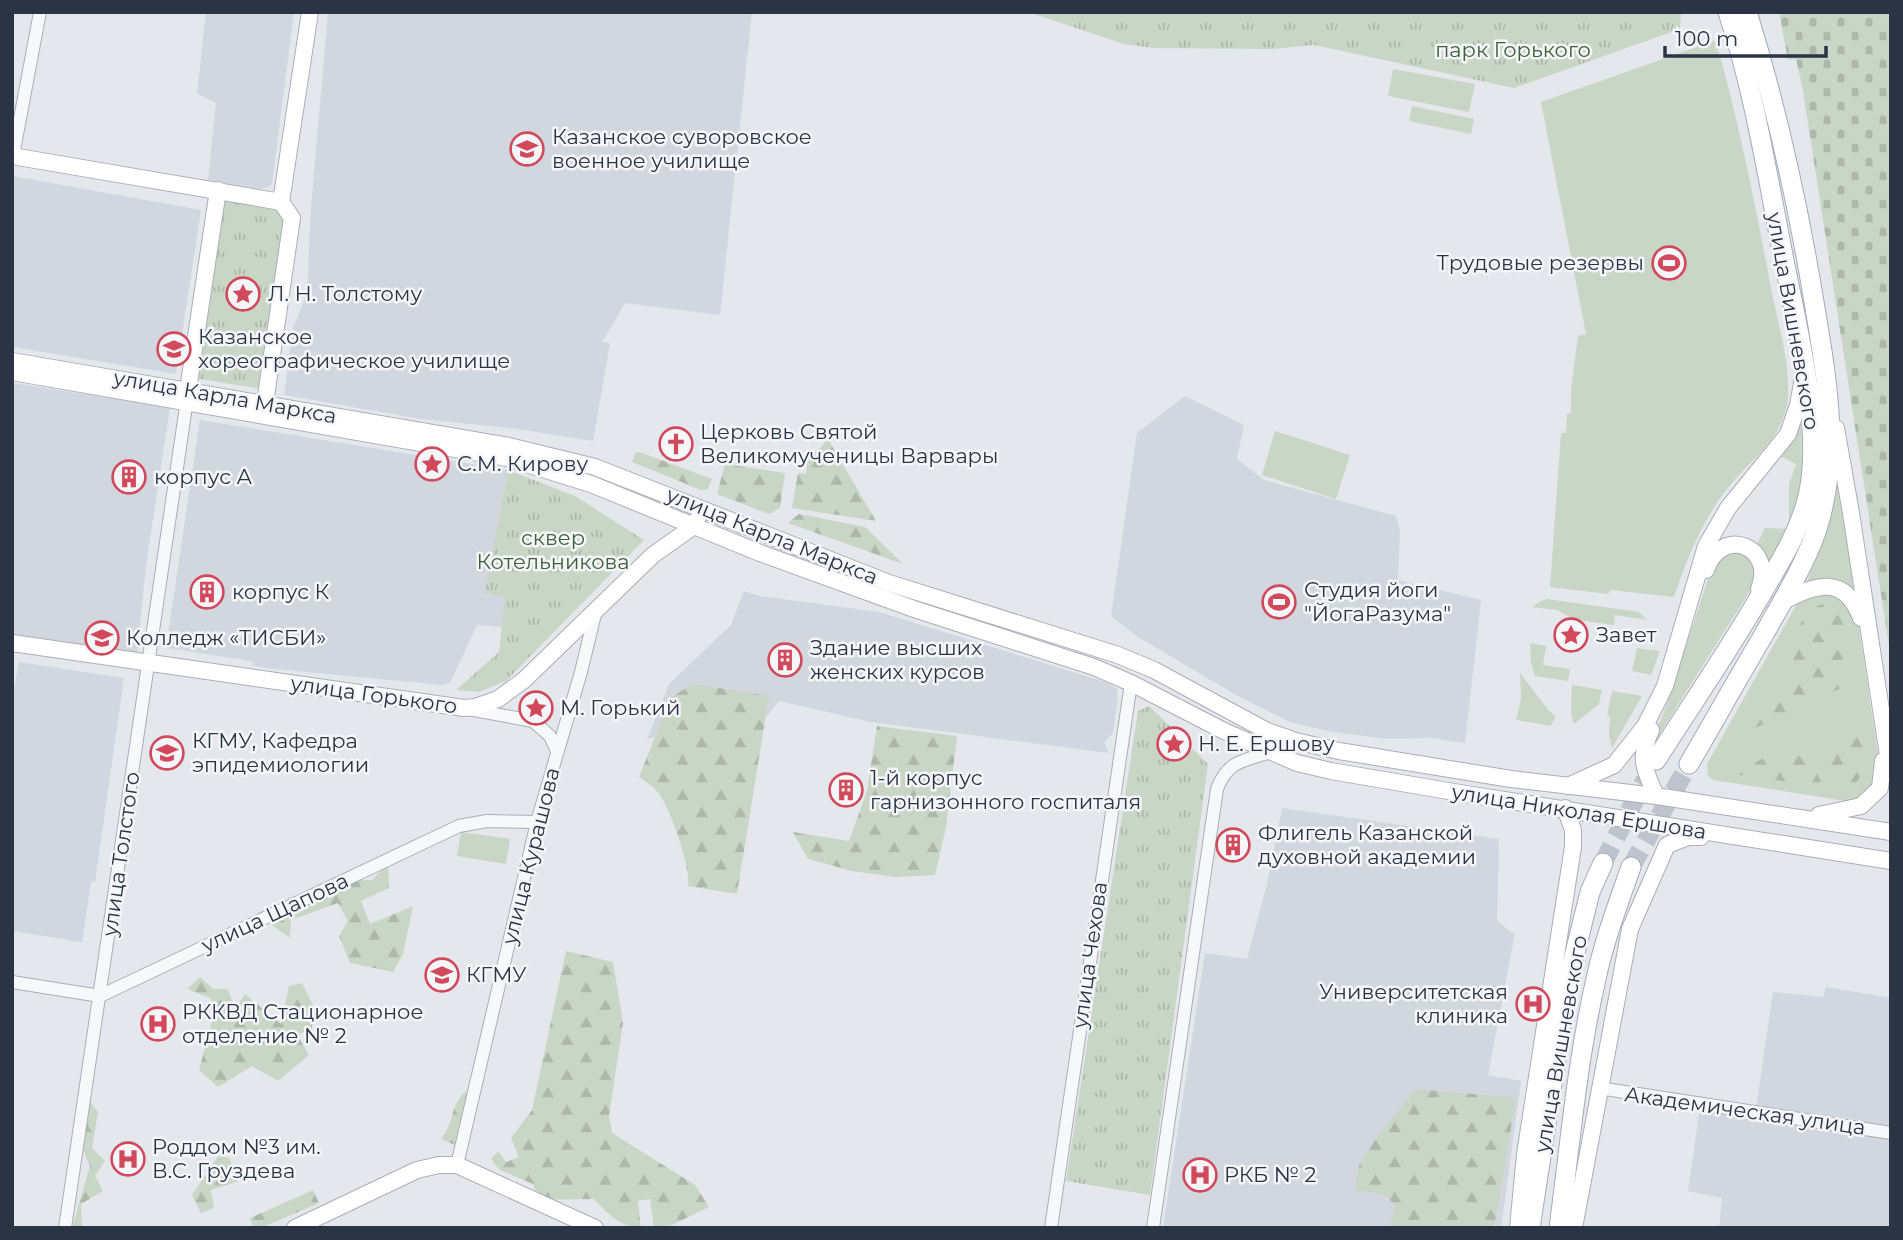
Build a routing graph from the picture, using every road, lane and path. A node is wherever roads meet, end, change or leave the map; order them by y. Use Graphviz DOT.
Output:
graph roads {
  1 [pos="40,12"];
  2 [pos="310,12"];
  3 [pos="1728,12"];
  4 [pos="1747,12"];
  5 [pos="13,156"];
  6 [pos="218,190"];
  7 [pos="281,202"];
  8 [pos="1824,359"];
  9 [pos="12,361"];
  10 [pos="1804,369"];
  11 [pos="12,372"];
  12 [pos="187,396"];
  13 [pos="265,404"];
  14 [pos="704,509"];
  15 [pos="694,526"];
  16 [pos="1782,602"];
  17 [pos="596,610"];
  18 [pos="1744,626"];
  19 [pos="12,643"];
  20 [pos="148,663"];
  21 [pos="1131,682"];
  22 [pos="464,708"];
  23 [pos="557,751"];
  24 [pos="1270,752"];
  25 [pos="1656,760"];
  26 [pos="1689,764"];
  27 [pos="1891,775"];
  28 [pos="1511,779"];
  29 [pos="1567,786"];
  30 [pos="1656,796"];
  31 [pos="1565,808"];
  32 [pos="1794,816"];
  33 [pos="537,822"];
  34 [pos="1891,832"];
  35 [pos="1728,835"];
  36 [pos="1891,861"];
  37 [pos="1603,863"];
  38 [pos="1631,867"];
  39 [pos="12,982"];
  40 [pos="100,996"];
  41 [pos="1599,1088"];
  42 [pos="1891,1133"];
  43 [pos="457,1165"];
  44 [pos="65,1228"];
  45 [pos="295,1228"];
  46 [pos="595,1228"];
  47 [pos="1051,1228"];
  48 [pos="1153,1228"];
  49 [pos="1518,1228"];
  50 [pos="1530,1228"];
  51 [pos="1559,1228"];
  52 [pos="1574,1228"];
  1 -- 5 [label="street"];
  2 -- 7 [label="main road"];
  3 -- 10 [label="main road, улица Вишневского"];
  4 -- 8 [label="main road, улица Вишневского"];
  5 -- 6 [label="main road"];
  6 -- 7 [label="main road"];
  6 -- 12 [label="main road, улица Толстого"];
  7 -- 13 [label="main road"];
  8 -- 16 [label="main road, улица Вишневского"];
  8 -- 27 [label="main road"];
  9 -- 12 [label="main road, улица Карла Маркса"];
  10 -- 18 [label="main road, улица Вишневского"];
  10 -- 29 [label="main road"];
  11 -- 12 [label="main road, улица Карла Маркса"];
  12 -- 13 [label="main road, улица Карла Маркса"];
  12 -- 15 [label="main road, улица Карла Маркса"];
  12 -- 20 [label="street, улица Толстого"];
  13 -- 14 [label="main road, улица Карла Маркса"];
  14 -- 15 [label="main road, улица Горького"];
  14 -- 28 [label="main road, улица Карла Маркса"];
  15 -- 17 [label="main road, улица Горького"];
  15 -- 21 [label="main road, улица Карла Маркса"];
  16 -- 26 [label="main road, улица Вишневского"];
  16 -- 32 [label="main road"];
  17 -- 22 [label="main road, улица Горького"];
  17 -- 23 [label="street, улица Курашова"];
  18 -- 25 [label="main road, улица Вишневского"];
  18 -- 30 [label="main road"];
  19 -- 20 [label="main road, улица Горького"];
  20 -- 22 [label="main road, улица Горького"];
  20 -- 40 [label="street, улица Толстого"];
  21 -- 24 [label="main road, улица Карла Маркса"];
  21 -- 47 [label="street, улица Чехова"];
  22 -- 23 [label="street, улица Курашова"];
  23 -- 33 [label="street, улица Курашова"];
  24 -- 31 [label="main road, улица Николая Ершова"];
  24 -- 48 [label="street"];
  28 -- 29 [label="main road, улица Николая Ершова"];
  29 -- 30 [label="main road, улица Николая Ершова"];
  30 -- 32 [label="main road, улица Николая Ершова"];
  31 -- 35 [label="main road, улица Николая Ершова"];
  31 -- 49 [label="main road"];
  32 -- 34 [label="main road, улица Николая Ершова"];
  33 -- 40 [label="street, улица Щапова"];
  33 -- 43 [label="street, улица Курашова"];
  35 -- 36 [label="main road, улица Николая Ершова"];
  35 -- 41 [label="main road"];
  37 -- 50 [label="main road, улица Вишневского"];
  38 -- 51 [label="main road, улица Вишневского"];
  39 -- 40 [label="street"];
  40 -- 44 [label="street, улица Толстого"];
  41 -- 42 [label="street, Академическая улица"];
  41 -- 52 [label="main road"];
  43 -- 45 [label="main road"];
  43 -- 46 [label="main road"];
}
